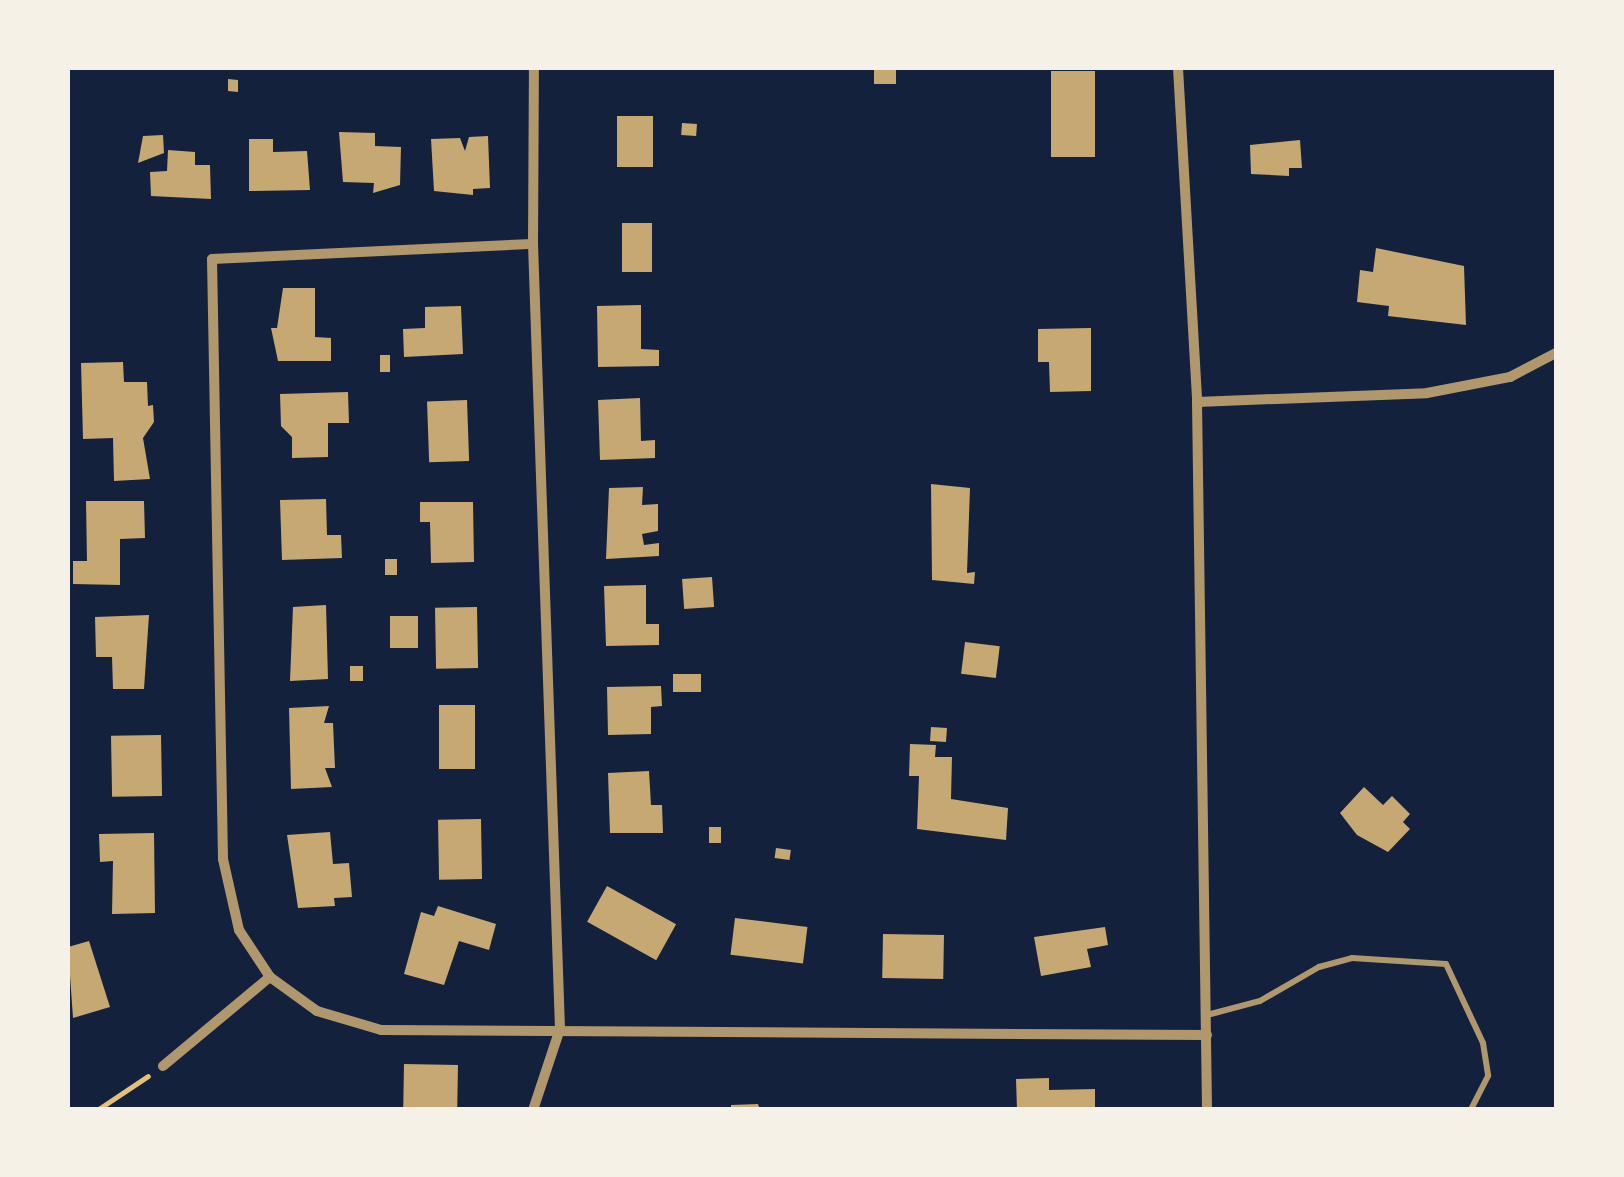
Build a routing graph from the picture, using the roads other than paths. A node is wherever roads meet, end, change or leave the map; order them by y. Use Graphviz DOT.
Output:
graph roads {
  1 [pos="534,68"];
  2 [pos="1178,68"];
  3 [pos="533,244"];
  4 [pos="1556,353"];
  5 [pos="1197,402"];
  6 [pos="270,978"];
  7 [pos="1207,1014"];
  8 [pos="560,1029"];
  9 [pos="1207,1034"];
  10 [pos="162,1066"];
  11 [pos="533,1110"];
  12 [pos="1207,1110"];
  13 [pos="1471,1110"];
  1 -- 3 [label="street"];
  2 -- 5 [label="street"];
  3 -- 6 [label="street"];
  3 -- 8 [label="street"];
  4 -- 5 [label="street"];
  5 -- 7 [label="street"];
  6 -- 8 [label="street"];
  6 -- 10 [label="street"];
  7 -- 9 [label="street"];
  7 -- 13 [label="lane"];
  8 -- 9 [label="street"];
  8 -- 11 [label="street"];
  9 -- 12 [label="street"];
}
